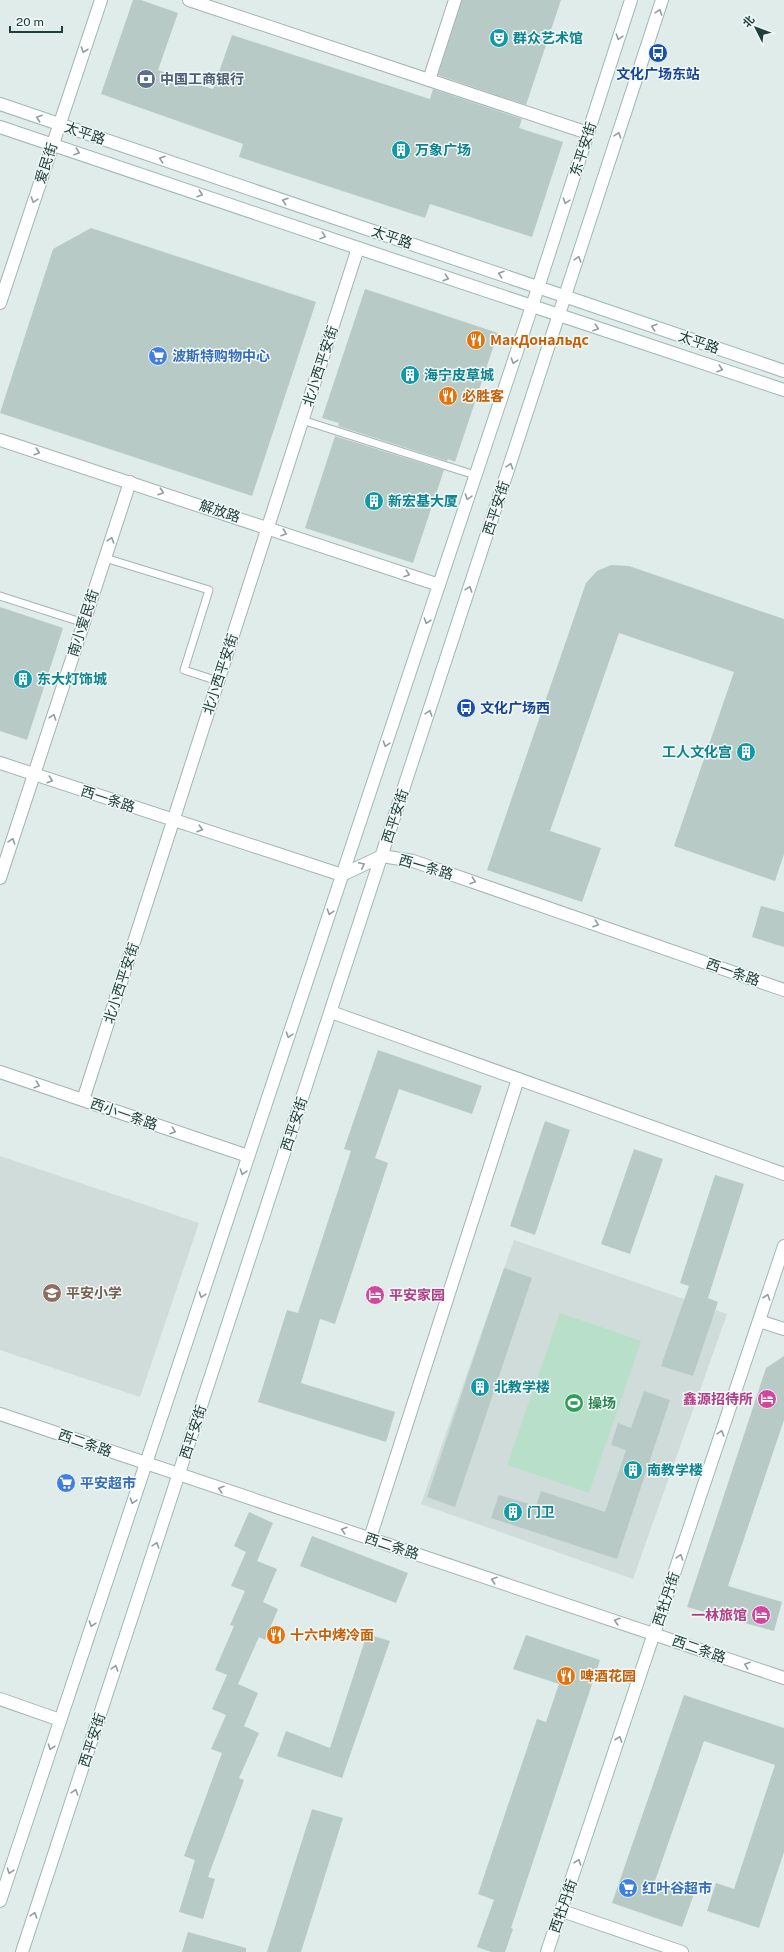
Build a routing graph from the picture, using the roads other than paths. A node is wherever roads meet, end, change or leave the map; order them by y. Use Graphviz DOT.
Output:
graph roads {
  1 [pos="101,0"];
  2 [pos="189,0"];
  3 [pos="455,0"];
  4 [pos="631,0"];
  5 [pos="662,0"];
  6 [pos="429,80"];
  7 [pos="0,104"];
  8 [pos="59,124"];
  9 [pos="0,127"];
  10 [pos="588,133"];
  11 [pos="52,144"];
  12 [pos="358,248"];
  13 [pos="566,296"];
  14 [pos="535,297"];
  15 [pos="0,303"];
  16 [pos="559,316"];
  17 [pos="784,371"];
  18 [pos="784,390"];
  19 [pos="302,420"];
  20 [pos="0,440"];
  21 [pos="475,475"];
  22 [pos="130,482"];
  23 [pos="268,527"];
  24 [pos="105,558"];
  25 [pos="439,585"];
  26 [pos="0,596"];
  27 [pos="84,623"];
  28 [pos="218,681"];
  29 [pos="0,763"];
  30 [pos="34,774"];
  31 [pos="174,820"];
  32 [pos="382,856"];
  33 [pos="342,875"];
  34 [pos="0,878"];
  35 [pos="784,990"];
  36 [pos="331,1012"];
  37 [pos="0,1072"];
  38 [pos="518,1079"];
  39 [pos="83,1100"];
  40 [pos="248,1156"];
  41 [pos="784,1174"];
  42 [pos="784,1246"];
  43 [pos="759,1321"];
  44 [pos="784,1329"];
  45 [pos="0,1414"];
  46 [pos="145,1464"];
  47 [pos="179,1475"];
  48 [pos="370,1538"];
  49 [pos="654,1633"];
  50 [pos="784,1678"];
  51 [pos="0,1700"];
  52 [pos="60,1720"];
  53 [pos="0,1901"];
  54 [pos="562,1910"];
  55 [pos="22,1952"];
  56 [pos="547,1952"];
  57 [pos="682,1952"];
  1 -- 8 [label="main road, 爱民街, one-way"];
  2 -- 6 [label="main road"];
  3 -- 6 [label="main road"];
  4 -- 10 [label="main road, 东平安街, one-way"];
  13 -- 5 [label="main road, 东平安街, one-way"];
  6 -- 10 [label="main road"];
  8 -- 7 [label="main road, 太平路, one-way"];
  8 -- 11 [label="main road, 爱民街"];
  14 -- 8 [label="main road, 太平路, one-way"];
  9 -- 11 [label="main road, 太平路"];
  10 -- 14 [label="main road, 东平安街, one-way"];
  11 -- 12 [label="main road, 太平路, one-way"];
  11 -- 15 [label="main road, 爱民街, one-way"];
  12 -- 14 [label="main road, 太平路, one-way"];
  12 -- 19 [label="main road, 北小西平安街"];
  13 -- 14 [label="main road, 太平路"];
  13 -- 16 [label="main road, 西平安街"];
  17 -- 13 [label="main road, 太平路, one-way"];
  14 -- 16 [label="main road, 太平路"];
  14 -- 21 [label="main road, one-way"];
  16 -- 18 [label="main road, 太平路, one-way"];
  32 -- 16 [label="main road, 西平安街, one-way"];
  19 -- 21 [label="lane"];
  19 -- 23 [label="main road, 北小西平安街"];
  20 -- 22 [label="main road, 解放路, one-way"];
  21 -- 25 [label="main road, one-way"];
  22 -- 23 [label="main road, 解放路, one-way"];
  24 -- 22 [label="main road, 南小爱民街, one-way"];
  23 -- 25 [label="main road, 解放路, one-way"];
  23 -- 28 [label="main road, 北小西平安街"];
  24 -- 27 [label="main road, 南小爱民街"];
  24 -- 28 [label="lane"];
  25 -- 33 [label="main road, one-way"];
  26 -- 27 [label="lane"];
  30 -- 27 [label="main road, 南小爱民街, one-way"];
  28 -- 31 [label="main road, 北小西平安街"];
  29 -- 30 [label="main road, 西一条路"];
  30 -- 31 [label="main road, 西一条路, one-way"];
  34 -- 30 [label="main road, 南小爱民街, one-way"];
  31 -- 33 [label="main road, 西一条路, one-way"];
  31 -- 39 [label="main road, 北小西平安街"];
  33 -- 32 [label="main road, 西一条路, one-way"];
  32 -- 35 [label="main road, 西一条路, one-way"];
  32 -- 36 [label="main road, 西平安街"];
  33 -- 40 [label="main road, one-way"];
  36 -- 38 [label="main road"];
  36 -- 47 [label="main road, 西平安街"];
  37 -- 39 [label="main road, 西小一条路, one-way"];
  38 -- 41 [label="main road"];
  38 -- 48 [label="main road"];
  39 -- 40 [label="main road, 西小一条路, one-way"];
  40 -- 46 [label="main road, one-way"];
  43 -- 42 [label="main road, 西牡丹街, one-way"];
  43 -- 44 [label="main road"];
  49 -- 43 [label="main road, 西牡丹街, one-way"];
  45 -- 46 [label="main road, 西二条路"];
  46 -- 47 [label="main road, 西二条路"];
  46 -- 52 [label="main road, one-way"];
  48 -- 47 [label="main road, 西二条路, one-way"];
  55 -- 47 [label="main road, 西平安街, one-way"];
  49 -- 48 [label="main road, 西二条路, one-way"];
  50 -- 49 [label="main road, 西二条路, one-way"];
  54 -- 49 [label="main road, 西牡丹街, one-way"];
  51 -- 52 [label="main road"];
  52 -- 53 [label="main road, one-way"];
  54 -- 56 [label="main road, 西牡丹街"];
  54 -- 57 [label="main road"];
}
